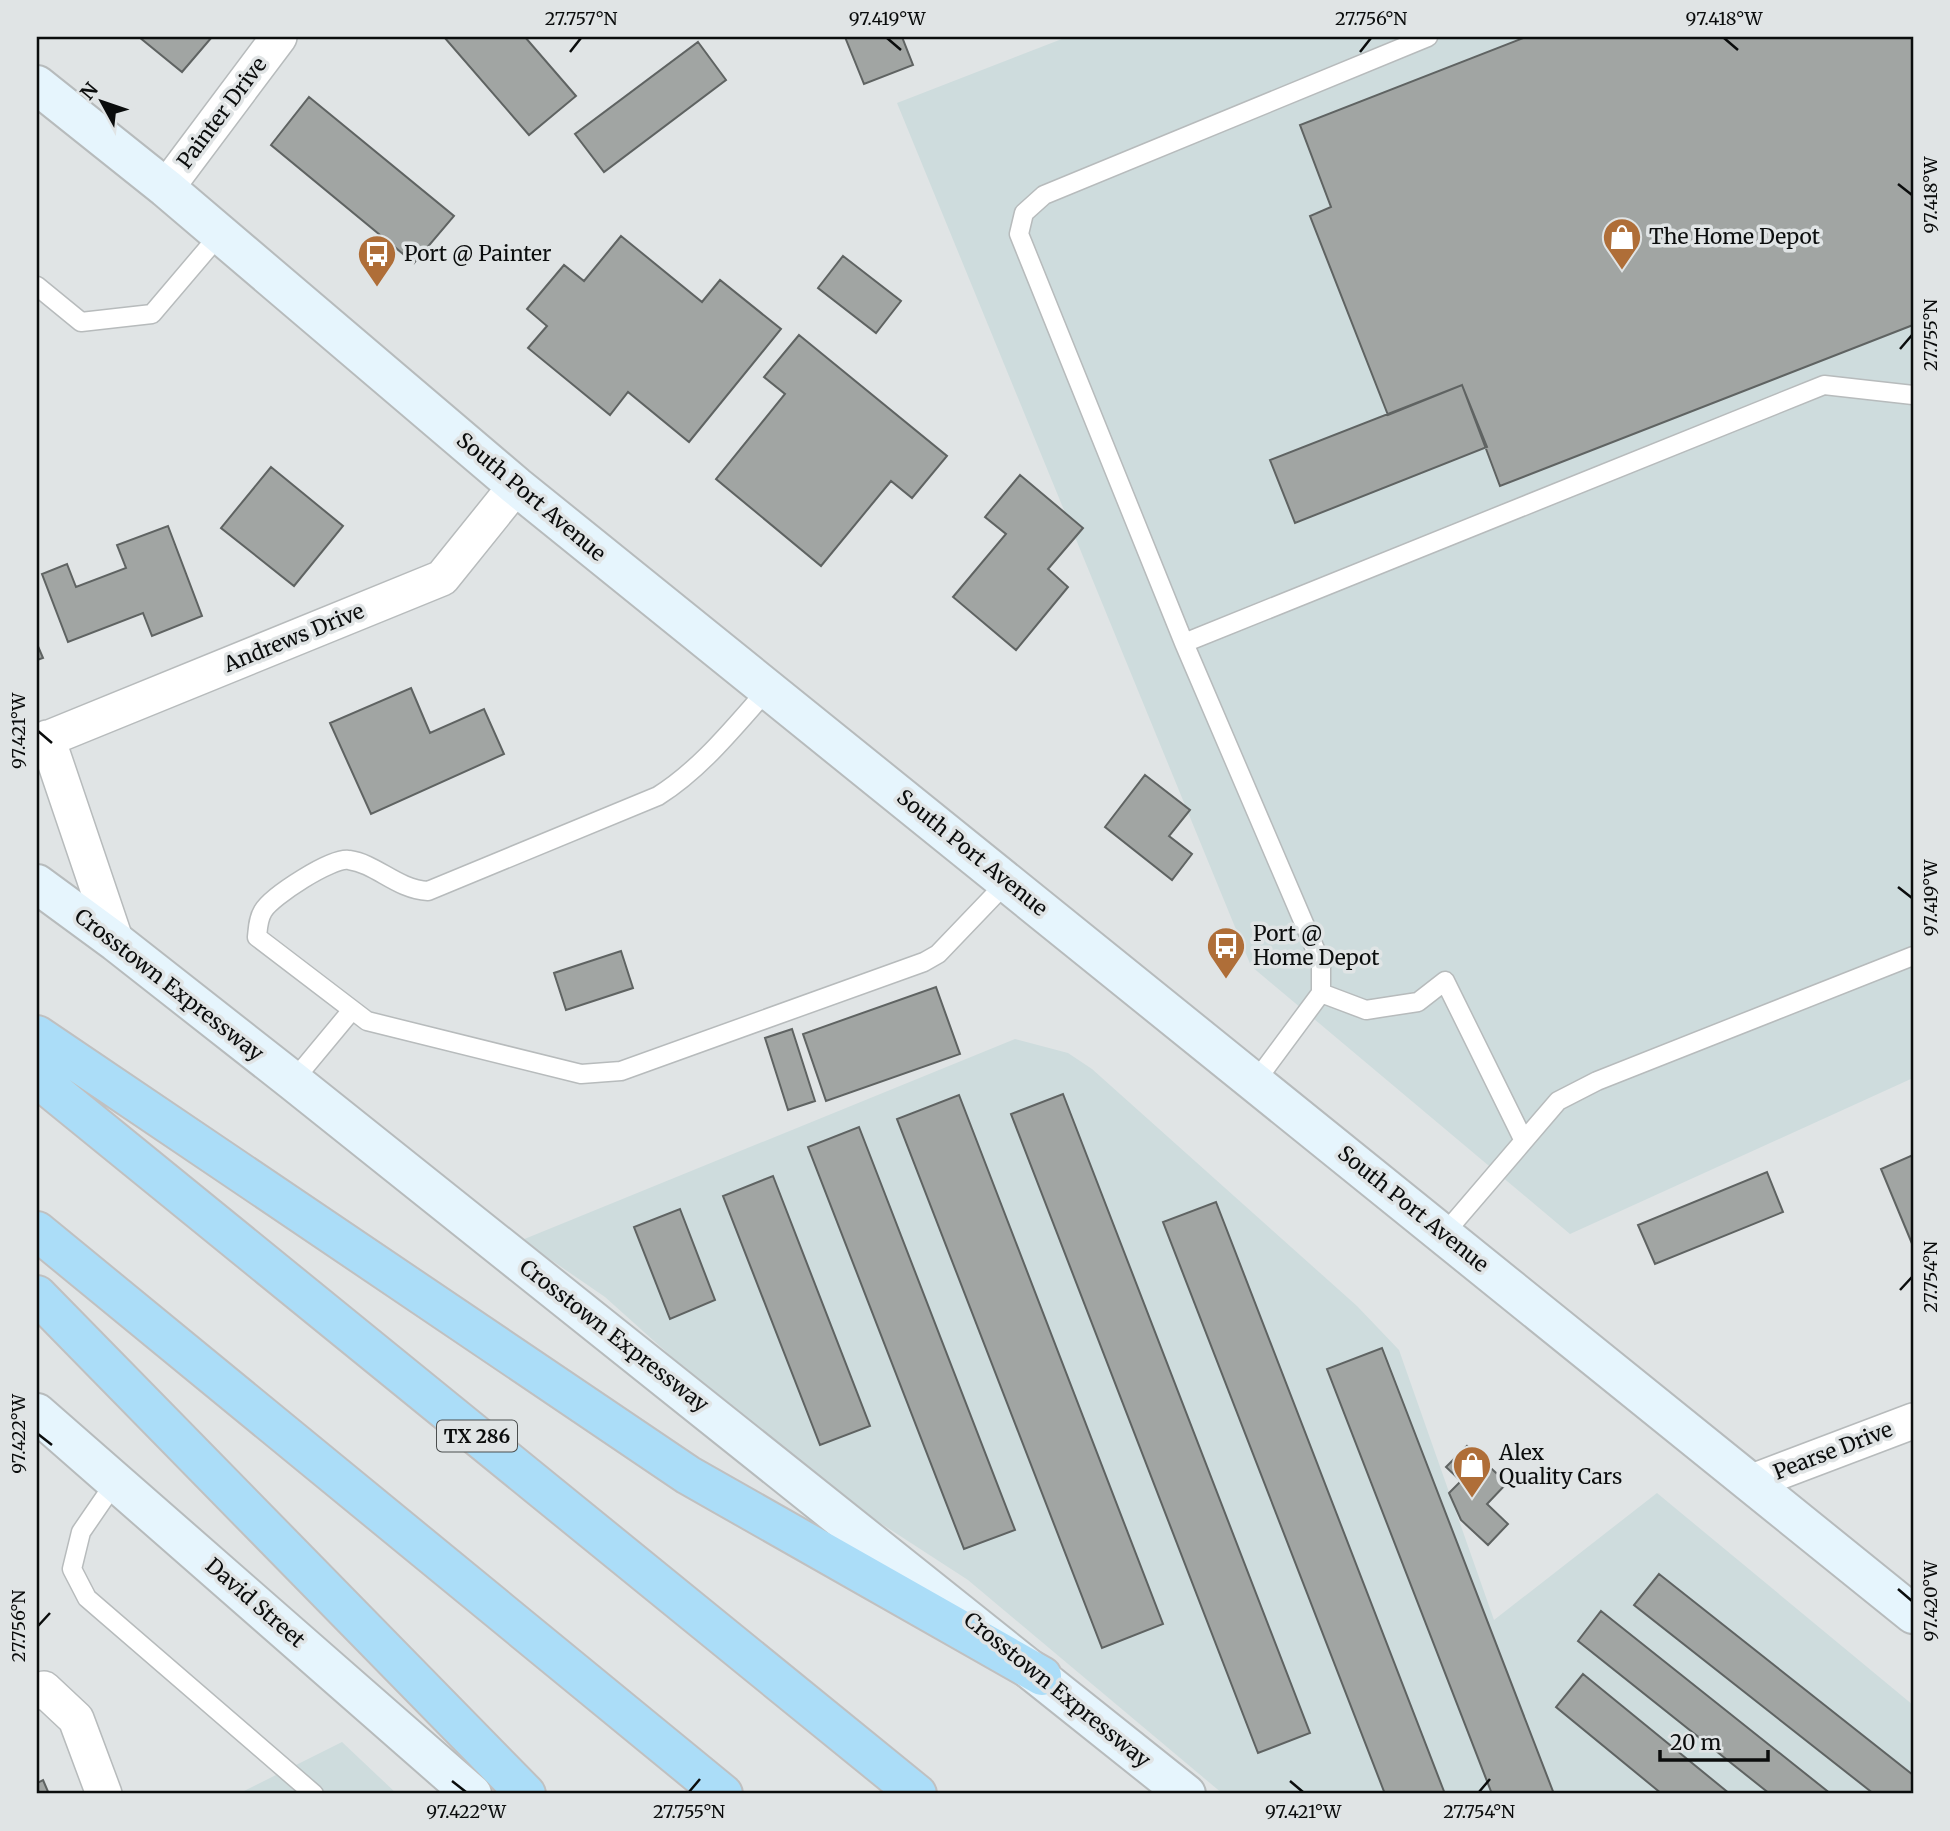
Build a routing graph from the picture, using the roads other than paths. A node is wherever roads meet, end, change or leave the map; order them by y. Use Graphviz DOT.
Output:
graph roads {
  1 [pos="279,37"];
  2 [pos="1428,37"];
  3 [pos="37,85"];
  4 [pos="166,188"];
  5 [pos="220,234"];
  6 [pos="37,286"];
  7 [pos="1913,395"];
  8 [pos="516,485"];
  9 [pos="1184,643"];
  10 [pos="768,690"];
  11 [pos="42,741"];
  12 [pos="1007,882"];
  13 [pos="37,884"];
  14 [pos="117,942"];
  15 [pos="1913,956"];
  16 [pos="1321,993"];
  17 [pos="352,1010"];
  18 [pos="37,1035"];
  19 [pos="37,1078"];
  20 [pos="293,1081"];
  21 [pos="1255,1082"];
  22 [pos="1523,1139"];
  23 [pos="37,1231"];
  24 [pos="1444,1234"];
  25 [pos="37,1295"];
  26 [pos="37,1413"];
  27 [pos="1913,1421"];
  28 [pos="116,1481"];
  29 [pos="1752,1482"];
  30 [pos="1913,1614"];
  31 [pos="1042,1676"];
  32 [pos="41,1690"];
  33 [pos="104,1794"];
  34 [pos="314,1794"];
  35 [pos="472,1794"];
  36 [pos="526,1794"];
  37 [pos="723,1794"];
  38 [pos="917,1794"];
  39 [pos="1186,1794"];
  1 -- 4 [label="street, Painter Drive"];
  2 -- 9 [label="lane"];
  3 -- 4 [label="main road, South Port Avenue"];
  4 -- 5 [label="main road, South Port Avenue"];
  5 -- 6 [label="lane"];
  5 -- 8 [label="main road, South Port Avenue"];
  7 -- 9 [label="lane"];
  8 -- 10 [label="main road, South Port Avenue"];
  8 -- 11 [label="street, Andrews Drive"];
  9 -- 16 [label="lane"];
  10 -- 12 [label="main road, South Port Avenue"];
  10 -- 17 [label="lane"];
  11 -- 14 [label="street"];
  12 -- 17 [label="lane"];
  12 -- 21 [label="main road, South Port Avenue"];
  13 -- 14 [label="main road, Crosstown Expressway"];
  14 -- 20 [label="main road, Crosstown Expressway"];
  15 -- 22 [label="lane"];
  16 -- 21 [label="lane"];
  16 -- 22 [label="lane"];
  17 -- 20 [label="lane"];
  18 -- 31 [label="highway"];
  19 -- 38 [label="highway, TX 286"];
  20 -- 31 [label="main road, Crosstown Expressway"];
  21 -- 24 [label="main road, South Port Avenue"];
  22 -- 24 [label="lane"];
  23 -- 37 [label="highway"];
  24 -- 29 [label="main road, South Port Avenue"];
  25 -- 36 [label="highway"];
  26 -- 28 [label="main road, David Street"];
  27 -- 29 [label="street, Pearse Drive"];
  28 -- 34 [label="lane"];
  28 -- 35 [label="main road, David Street"];
  29 -- 30 [label="main road, South Port Avenue"];
  31 -- 39 [label="main road, Crosstown Expressway"];
  32 -- 33 [label="street"];
}
